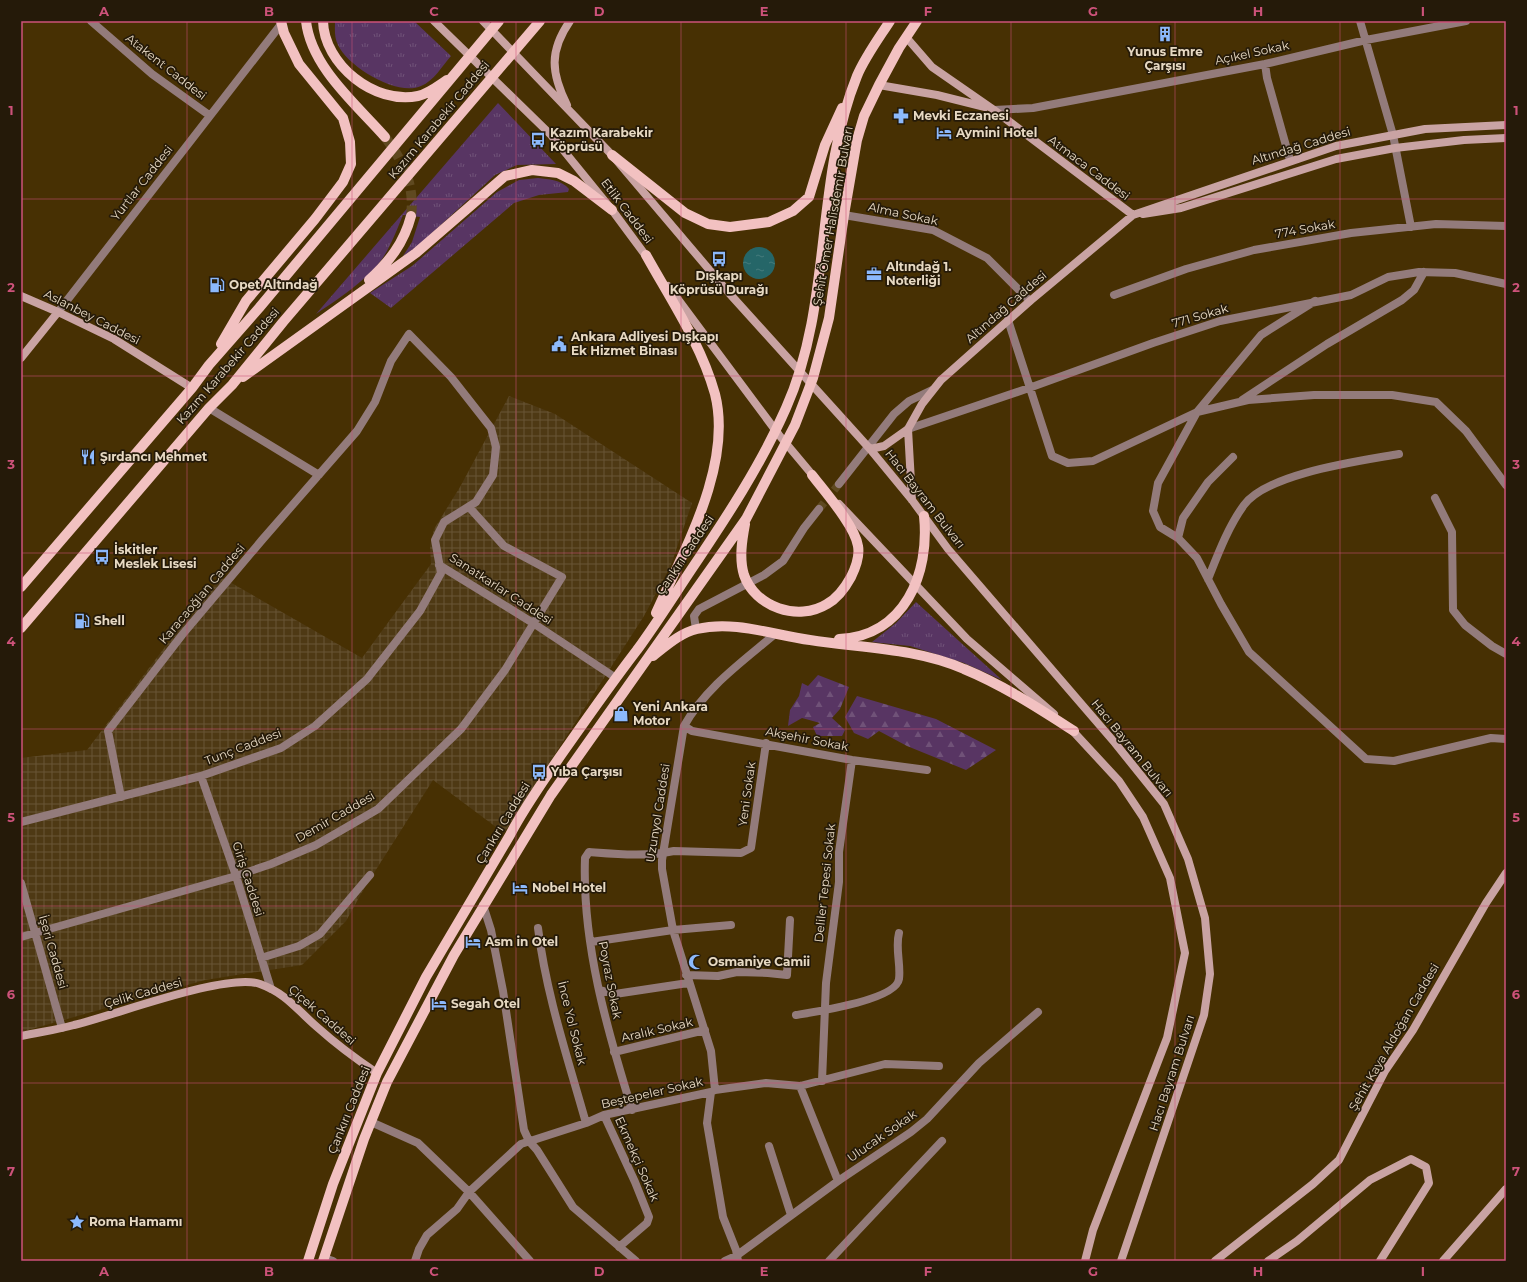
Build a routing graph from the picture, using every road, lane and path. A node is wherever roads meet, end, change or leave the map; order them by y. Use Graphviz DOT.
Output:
graph roads {
  1 [pos="90,21"];
  2 [pos="306,21"];
  3 [pos="323,21"];
  4 [pos="434,21"];
  5 [pos="483,21"];
  6 [pos="499,21"];
  7 [pos="540,21"];
  8 [pos="570,21"];
  9 [pos="890,21"];
  10 [pos="917,21"];
  11 [pos="1360,21"];
  12 [pos="1466,21"];
  13 [pos="282,22"];
  14 [pos="906,37"];
  15 [pos="1366,40"];
  16 [pos="1265,64"];
  17 [pos="456,75"];
  18 [pos="858,75"];
  19 [pos="879,85"];
  20 [pos="994,110"];
  21 [pos="571,112"];
  22 [pos="210,115"];
  23 [pos="1506,125"];
  24 [pos="1393,135"];
  25 [pos="385,137"];
  26 [pos="1506,138"];
  27 [pos="1396,148"];
  28 [pos="612,155"];
  29 [pos="1290,160"];
  30 [pos="612,210"];
  31 [pos="844,215"];
  32 [pos="1132,215"];
  33 [pos="411,216"];
  34 [pos="1506,226"];
  35 [pos="1411,227"];
  36 [pos="646,255"];
  37 [pos="1424,272"];
  38 [pos="1506,284"];
  39 [pos="1114,295"];
  40 [pos="21,296"];
  41 [pos="1030,301"];
  42 [pos="1315,301"];
  43 [pos="58,312"];
  44 [pos="334,312"];
  45 [pos="1008,320"];
  46 [pos="21,358"];
  47 [pos="209,364"];
  48 [pos="805,377"];
  49 [pos="232,385"];
  50 [pos="192,388"];
  51 [pos="1029,388"];
  52 [pos="932,390"];
  53 [pos="1238,403"];
  54 [pos="787,407"];
  55 [pos="210,408"];
  56 [pos="1197,412"];
  57 [pos="795,426"];
  58 [pos="908,429"];
  59 [pos="779,435"];
  60 [pos="870,449"];
  61 [pos="1399,454"];
  62 [pos="1233,457"];
  63 [pos="319,475"];
  64 [pos="812,475"];
  65 [pos="839,484"];
  66 [pos="1506,485"];
  67 [pos="1435,498"];
  68 [pos="912,500"];
  69 [pos="469,507"];
  70 [pos="819,509"];
  71 [pos="924,516"];
  72 [pos="746,519"];
  73 [pos="1178,538"];
  74 [pos="439,565"];
  75 [pos="1208,579"];
  76 [pos="748,583"];
  77 [pos="21,587"];
  78 [pos="533,623"];
  79 [pos="21,628"];
  80 [pos="696,629"];
  81 [pos="775,634"];
  82 [pos="644,640"];
  83 [pos="809,640"];
  84 [pos="1506,654"];
  85 [pos="644,663"];
  86 [pos="616,678"];
  87 [pos="684,726"];
  88 [pos="1074,731"];
  89 [pos="1506,739"];
  90 [pos="766,744"];
  91 [pos="852,760"];
  92 [pos="927,770"];
  93 [pos="201,776"];
  94 [pos="121,796"];
  95 [pos="21,822"];
  96 [pos="664,853"];
  97 [pos="1506,873"];
  98 [pos="370,875"];
  99 [pos="236,876"];
  100 [pos="21,883"];
  101 [pos="483,905"];
  102 [pos="790,920"];
  103 [pos="731,925"];
  104 [pos="538,928"];
  105 [pos="673,930"];
  106 [pos="35,933"];
  107 [pos="899,933"];
  108 [pos="21,937"];
  109 [pos="591,942"];
  110 [pos="261,958"];
  111 [pos="687,979"];
  112 [pos="271,989"];
  113 [pos="600,990"];
  114 [pos="825,1010"];
  115 [pos="1038,1012"];
  116 [pos="796,1015"];
  117 [pos="62,1028"];
  118 [pos="705,1030"];
  119 [pos="21,1036"];
  120 [pos="614,1052"];
  121 [pos="939,1066"];
  122 [pos="377,1073"];
  123 [pos="822,1080"];
  124 [pos="800,1086"];
  125 [pos="713,1091"];
  126 [pos="632,1110"];
  127 [pos="604,1115"];
  128 [pos="371,1122"];
  129 [pos="586,1123"];
  130 [pos="529,1141"];
  131 [pos="942,1141"];
  132 [pos="769,1146"];
  133 [pos="838,1181"];
  134 [pos="1506,1189"];
  135 [pos="468,1192"];
  136 [pos="791,1216"];
  137 [pos="619,1247"];
  138 [pos="737,1259"];
  139 [pos="327,1260"];
  140 [pos="308,1261"];
  141 [pos="415,1261"];
  142 [pos="530,1261"];
  143 [pos="636,1261"];
  144 [pos="725,1261"];
  145 [pos="829,1261"];
  146 [pos="1086,1261"];
  147 [pos="1121,1261"];
  148 [pos="1215,1261"];
  149 [pos="1268,1261"];
  150 [pos="1380,1261"];
  151 [pos="1443,1261"];
  1 -- 22 [label="street, Atakent Caddesi"];
  2 -- 25 [label="main road"];
  3 -- 17 [label="main road"];
  4 -- 30 [label="main road, Etlik Caddesi"];
  5 -- 21 [label="main road, Etlik Caddesi"];
  6 -- 17 [label="main road, Kazım Karabekir Caddesi"];
  7 -- 49 [label="main road, Kazım Karabekir Caddesi"];
  8 -- 21 [label="main road"];
  9 -- 18 [label="main road, Şehit Ömer Halisdemir Bulvarı"];
  10 -- 14 [label="main road, Şehit Ömer Halisdemir Bulvarı"];
  11 -- 15 [label="street"];
  12 -- 15 [label="street, Açıkel Sokak"];
  13 -- 22 [label="street, Yurtlar Caddesi"];
  13 -- 47 [label="main road"];
  14 -- 19 [label="main road, Şehit Ömer Halisdemir Bulvarı"];
  14 -- 20 [label="main road, Atmaca Caddesi"];
  15 -- 16 [label="street, Açıkel Sokak"];
  15 -- 24 [label="street"];
  16 -- 20 [label="street, Açıkel Sokak"];
  16 -- 29 [label="street"];
  17 -- 47 [label="main road, Kazım Karabekir Caddesi"];
  18 -- 28 [label="main road"];
  18 -- 54 [label="main road, Şehit Ömer Halisdemir Bulvarı"];
  19 -- 20 [label="main road, Atmaca Caddesi"];
  19 -- 31 [label="main road, Şehit Ömer Halisdemir Bulvarı"];
  20 -- 32 [label="main road, Atmaca Caddesi"];
  21 -- 28 [label="main road, Etlik Caddesi"];
  22 -- 43 [label="street, Yurtlar Caddesi"];
  23 -- 24 [label="main road, Altındağ Caddesi"];
  24 -- 27 [label="street"];
  24 -- 29 [label="main road, Altındağ Caddesi"];
  26 -- 27 [label="main road, Altındağ Caddesi"];
  27 -- 32 [label="main road, Altındağ Caddesi"];
  27 -- 35 [label="street"];
  28 -- 48 [label="main road, Etlik Caddesi"];
  29 -- 32 [label="main road, Altındağ Caddesi"];
  30 -- 36 [label="main road, Etlik Caddesi"];
  30 -- 44 [label="main road"];
  31 -- 41 [label="street, Alma Sokak"];
  31 -- 57 [label="main road, Şehit Ömer Halisdemir Bulvarı"];
  32 -- 41 [label="main road, Altındağ Caddesi"];
  33 -- 44 [label="main road"];
  34 -- 35 [label="street, 774 Sokak"];
  35 -- 39 [label="street, 774 Sokak"];
  36 -- 59 [label="main road, Etlik Caddesi"];
  36 -- 82 [label="main road"];
  37 -- 38 [label="street, 771 Sokak"];
  37 -- 42 [label="street, 771 Sokak"];
  37 -- 53 [label="street"];
  40 -- 43 [label="main road, Aslanbey Caddesi"];
  41 -- 45 [label="main road, Altındağ Caddesi"];
  42 -- 51 [label="street, 771 Sokak"];
  42 -- 56 [label="street"];
  43 -- 46 [label="main road, Yurtlar Caddesi"];
  43 -- 50 [label="main road, Aslanbey Caddesi"];
  44 -- 49 [label="main road"];
  45 -- 51 [label="street"];
  45 -- 52 [label="main road, Altındağ Caddesi"];
  47 -- 50 [label="main road, Kazım Karabekir Caddesi"];
  48 -- 60 [label="main road, Hacı Bayram Bulvarı"];
  49 -- 55 [label="main road, Kazım Karabekir Caddesi"];
  50 -- 77 [label="main road, Kazım Karabekir Caddesi"];
  51 -- 56 [label="street"];
  51 -- 58 [label="street, 771 Sokak"];
  52 -- 58 [label="main road, Altındağ Caddesi"];
  52 -- 65 [label="street"];
  53 -- 56 [label="street"];
  53 -- 66 [label="street"];
  54 -- 82 [label="main road, Çankırı Caddesi"];
  55 -- 63 [label="street"];
  55 -- 79 [label="main road, Kazım Karabekir Caddesi"];
  56 -- 73 [label="street"];
  57 -- 72 [label="main road, Çankırı Caddesi"];
  58 -- 60 [label="main road, Altındağ Caddesi"];
  58 -- 68 [label="main road"];
  59 -- 64 [label="main road, Hacı Bayram Bulvarı"];
  60 -- 68 [label="main road, Hacı Bayram Bulvarı"];
  61 -- 75 [label="street"];
  62 -- 73 [label="street"];
  63 -- 69 [label="street, Sanatkarlar Caddesi"];
  63 -- 94 [label="street, Karacaoğlan Caddesi"];
  64 -- 76 [label="main road"];
  64 -- 88 [label="main road, Hacı Bayram Bulvarı"];
  67 -- 84 [label="street"];
  68 -- 71 [label="main road, Hacı Bayram Bulvarı"];
  69 -- 74 [label="street, Sanatkarlar Caddesi"];
  69 -- 78 [label="street, Demir Caddesi"];
  70 -- 76 [label="street"];
  71 -- 83 [label="main road"];
  71 -- 147 [label="main road, Hacı Bayram Bulvarı"];
  72 -- 76 [label="main road"];
  72 -- 85 [label="main road, Çankırı Caddesi"];
  73 -- 75 [label="street"];
  74 -- 78 [label="street, Sanatkarlar Caddesi"];
  74 -- 93 [label="street, Tunç Caddesi"];
  75 -- 89 [label="street"];
  76 -- 80 [label="street"];
  78 -- 86 [label="street, Sanatkarlar Caddesi"];
  78 -- 99 [label="street, Demir Caddesi"];
  80 -- 81 [label="main road"];
  80 -- 85 [label="main road"];
  81 -- 83 [label="main road"];
  81 -- 87 [label="street, Uzunyol Caddesi"];
  82 -- 86 [label="main road, Çankırı Caddesi"];
  83 -- 88 [label="main road"];
  85 -- 101 [label="main road, Çankırı Caddesi"];
  86 -- 122 [label="main road, Çankırı Caddesi"];
  87 -- 90 [label="street, Akşehir Sokak"];
  87 -- 96 [label="street, Uzunyol Caddesi"];
  88 -- 146 [label="main road, Hacı Bayram Bulvarı"];
  90 -- 91 [label="street, Akşehir Sokak"];
  90 -- 96 [label="street, Yeni Sokak"];
  91 -- 92 [label="street, Akşehir Sokak"];
  91 -- 114 [label="street, Deliler Tepesi Sokak"];
  93 -- 94 [label="street, Tunç Caddesi"];
  93 -- 99 [label="street, Giriş Caddesi"];
  94 -- 95 [label="street, Tunç Caddesi"];
  96 -- 105 [label="street, Uzunyol Caddesi"];
  96 -- 109 [label="street, Poyraz Sokak"];
  97 -- 148 [label="main road, Şehit Kaya Aldoğan Caddesi"];
  98 -- 110 [label="street"];
  99 -- 106 [label="street, Demir Caddesi"];
  99 -- 110 [label="street, Giriş Caddesi"];
  100 -- 106 [label="street, İşeri Caddesi"];
  101 -- 128 [label="main road, Çankırı Caddesi"];
  101 -- 130 [label="street"];
  102 -- 111 [label="street"];
  103 -- 105 [label="street"];
  104 -- 129 [label="street, İnce Yol Sokak"];
  105 -- 109 [label="street"];
  105 -- 111 [label="street, Uzunyol Caddesi"];
  106 -- 108 [label="street, Demir Caddesi"];
  106 -- 117 [label="street, İşeri Caddesi"];
  107 -- 114 [label="street"];
  109 -- 113 [label="street, Poyraz Sokak"];
  110 -- 112 [label="street, Giriş Caddesi"];
  111 -- 113 [label="street"];
  111 -- 118 [label="street, Uzunyol Caddesi"];
  112 -- 117 [label="main road, Çelik Caddesi"];
  112 -- 122 [label="main road, Çiçek Caddesi"];
  113 -- 120 [label="street, Poyraz Sokak"];
  114 -- 116 [label="street"];
  114 -- 123 [label="street, Deliler Tepesi Sokak"];
  115 -- 133 [label="street, Ulucak Sokak"];
  117 -- 119 [label="main road, Çelik Caddesi"];
  118 -- 120 [label="street, Aralık Sokak"];
  118 -- 125 [label="street, Uzunyol Caddesi"];
  120 -- 126 [label="street, Poyraz Sokak"];
  121 -- 123 [label="street, Beştepeler Sokak"];
  122 -- 140 [label="main road, Çankırı Caddesi"];
  123 -- 124 [label="street, Beştepeler Sokak"];
  124 -- 125 [label="street, Beştepeler Sokak"];
  124 -- 133 [label="street"];
  125 -- 126 [label="street, Beştepeler Sokak"];
  125 -- 138 [label="street, Uzunyol Caddesi"];
  126 -- 127 [label="street, Beştepeler Sokak"];
  127 -- 129 [label="street, Beştepeler Sokak"];
  127 -- 137 [label="street, Ekmekçi Sokak"];
  128 -- 135 [label="street"];
  128 -- 139 [label="main road, Çankırı Caddesi"];
  129 -- 130 [label="street, Beştepeler Sokak"];
  130 -- 135 [label="street, Beştepeler Sokak"];
  130 -- 137 [label="street"];
  131 -- 145 [label="street"];
  132 -- 136 [label="street"];
  133 -- 136 [label="street, Ulucak Sokak"];
  134 -- 151 [label="main road"];
  135 -- 141 [label="street, Beştepeler Sokak"];
  135 -- 142 [label="street"];
  136 -- 138 [label="street, Ulucak Sokak"];
  137 -- 143 [label="street"];
  138 -- 144 [label="street, Ulucak Sokak"];
  149 -- 150 [label="main road"];
}
